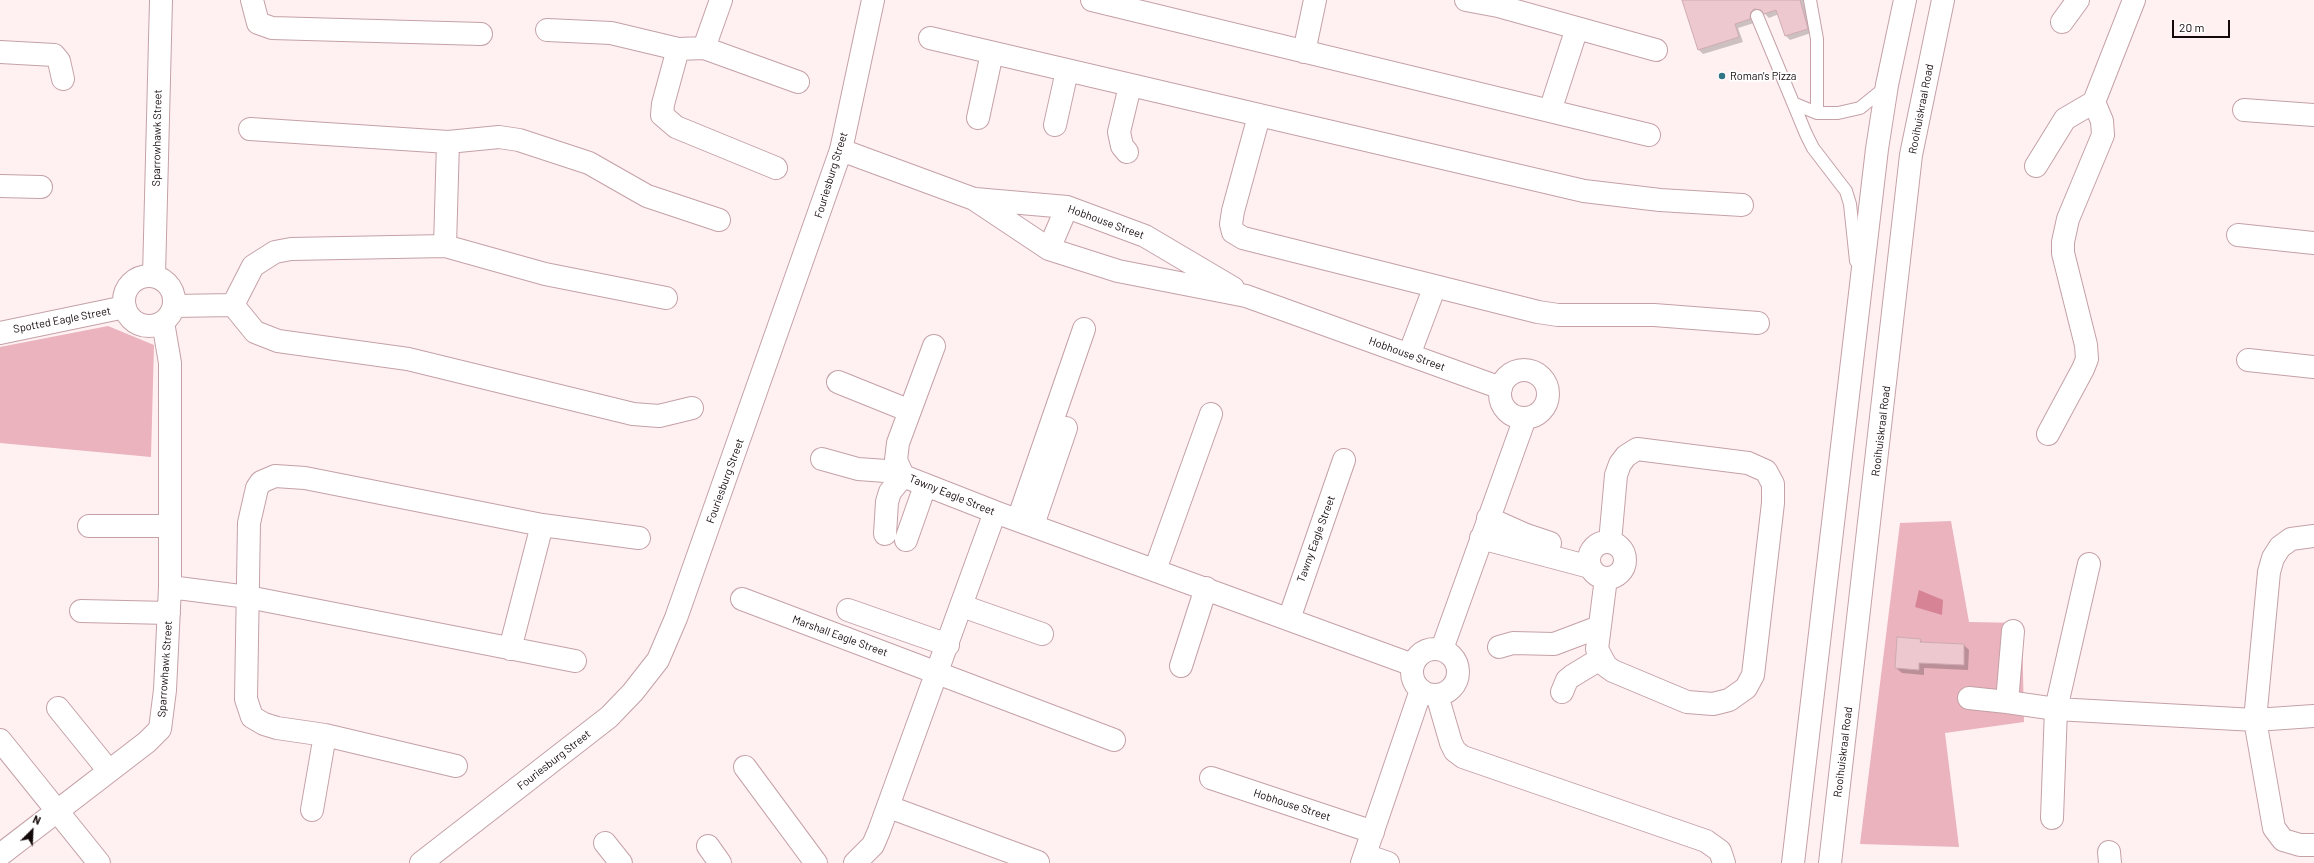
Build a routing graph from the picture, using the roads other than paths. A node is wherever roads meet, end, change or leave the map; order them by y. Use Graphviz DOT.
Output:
graph roads {
  1 [pos="161,0"];
  2 [pos="252,0"];
  3 [pos="721,0"];
  4 [pos="873,0"];
  5 [pos="1092,0"];
  6 [pos="1315,0"];
  7 [pos="1466,0"];
  8 [pos="1810,0"];
  9 [pos="1906,0"];
  10 [pos="1943,0"];
  11 [pos="2078,0"];
  12 [pos="2134,0"];
  13 [pos="1120,3"];
  14 [pos="1498,3"];
  15 [pos="1757,16"];
  16 [pos="2062,22"];
  17 [pos="1577,28"];
  18 [pos="547,30"];
  19 [pos="481,34"];
  20 [pos="930,38"];
  21 [pos="704,48"];
  22 [pos="678,49"];
  23 [pos="1656,50"];
  24 [pos="0,52"];
  25 [pos="1304,52"];
  26 [pos="992,53"];
  27 [pos="1067,71"];
  28 [pos="63,79"];
  29 [pos="798,82"];
  30 [pos="1887,85"];
  31 [pos="1130,86"];
  32 [pos="2094,102"];
  33 [pos="1795,104"];
  34 [pos="2244,110"];
  35 [pos="1550,111"];
  36 [pos="1817,113"];
  37 [pos="2314,114"];
  38 [pos="1259,116"];
  39 [pos="978,118"];
  40 [pos="1055,125"];
  41 [pos="250,129"];
  42 [pos="1649,135"];
  43 [pos="448,142"];
  44 [pos="841,150"];
  45 [pos="1127,152"];
  46 [pos="2036,166"];
  47 [pos="776,168"];
  48 [pos="0,186"];
  49 [pos="41,187"];
  50 [pos="974,199"];
  51 [pos="0,200"];
  52 [pos="22,200"];
  53 [pos="1742,205"];
  54 [pos="1067,207"];
  55 [pos="719,220"];
  56 [pos="2238,235"];
  57 [pos="2314,243"];
  58 [pos="445,246"];
  59 [pos="1049,249"];
  60 [pos="154,276"];
  61 [pos="1435,286"];
  62 [pos="1860,293"];
  63 [pos="1246,296"];
  64 [pos="666,298"];
  65 [pos="233,305"];
  66 [pos="125,308"];
  67 [pos="168,314"];
  68 [pos="1758,323"];
  69 [pos="1084,329"];
  70 [pos="0,333"];
  71 [pos="934,346"];
  72 [pos="1409,355"];
  73 [pos="2248,360"];
  74 [pos="2314,368"];
  75 [pos="1084,375"];
  76 [pos="838,382"];
  77 [pos="1500,388"];
  78 [pos="692,408"];
  79 [pos="910,411"];
  80 [pos="1211,414"];
  81 [pos="1525,418"];
  82 [pos="2048,434"];
  83 [pos="822,459"];
  84 [pos="1344,460"];
  85 [pos="901,472"];
  86 [pos="925,486"];
  87 [pos="995,512"];
  88 [pos="1025,523"];
  89 [pos="542,525"];
  90 [pos="89,526"];
  91 [pos="170,526"];
  92 [pos="1485,528"];
  93 [pos="885,534"];
  94 [pos="2314,536"];
  95 [pos="639,538"];
  96 [pos="906,540"];
  97 [pos="1610,542"];
  98 [pos="2089,564"];
  99 [pos="1595,566"];
  100 [pos="1155,570"];
  101 [pos="170,587"];
  102 [pos="1206,588"];
  103 [pos="248,597"];
  104 [pos="742,599"];
  105 [pos="789,603"];
  106 [pos="962,606"];
  107 [pos="848,610"];
  108 [pos="81,611"];
  109 [pos="169,613"];
  110 [pos="1289,619"];
  111 [pos="1599,626"];
  112 [pos="2013,631"];
  113 [pos="1042,634"];
  114 [pos="1499,647"];
  115 [pos="510,648"];
  116 [pos="1442,649"];
  117 [pos="1600,658"];
  118 [pos="943,659"];
  119 [pos="576,661"];
  120 [pos="1413,665"];
  121 [pos="1181,666"];
  122 [pos="1429,692"];
  123 [pos="1562,692"];
  124 [pos="1969,698"];
  125 [pos="2007,702"];
  126 [pos="58,708"];
  127 [pos="2056,709"];
  128 [pos="2314,716"];
  129 [pos="2255,720"];
  130 [pos="326,735"];
  131 [pos="0,740"];
  132 [pos="1114,740"];
  133 [pos="456,766"];
  134 [pos="745,767"];
  135 [pos="110,771"];
  136 [pos="1211,778"];
  137 [pos="889,807"];
  138 [pos="58,810"];
  139 [pos="312,810"];
  140 [pos="2052,818"];
  141 [pos="1373,832"];
  142 [pos="605,843"];
  143 [pos="2314,845"];
  144 [pos="5,853"];
  145 [pos="1364,859"];
  146 [pos="862,861"];
  147 [pos="1038,862"];
  148 [pos="99,863"];
  149 [pos="421,863"];
  150 [pos="621,863"];
  151 [pos="816,863"];
  152 [pos="1388,863"];
  153 [pos="1724,863"];
  154 [pos="1793,863"];
  155 [pos="1830,863"];
  1 -- 60 [label="street, Sparrowhawk Street"];
  2 -- 19 [label="street"];
  3 -- 21 [label="street"];
  4 -- 44 [label="street, Fouriesburg Street"];
  5 -- 13 [label="street"];
  6 -- 25 [label="street"];
  7 -- 14 [label="street"];
  8 -- 36 [label="lane"];
  9 -- 30 [label="street"];
  10 -- 155 [label="street, Rooihuiskraal Road"];
  11 -- 16 [label="street"];
  12 -- 32 [label="street"];
  13 -- 25 [label="street"];
  14 -- 17 [label="street"];
  15 -- 33 [label="lane"];
  17 -- 23 [label="street"];
  17 -- 35 [label="street"];
  18 -- 22 [label="street"];
  20 -- 26 [label="street"];
  21 -- 22 [label="street"];
  21 -- 29 [label="street"];
  22 -- 47 [label="street"];
  24 -- 28 [label="street"];
  25 -- 35 [label="street"];
  26 -- 27 [label="street"];
  26 -- 39 [label="street"];
  27 -- 31 [label="street"];
  27 -- 40 [label="street"];
  30 -- 36 [label="lane"];
  30 -- 62 [label="street"];
  31 -- 38 [label="street"];
  31 -- 45 [label="street"];
  32 -- 46 [label="street"];
  32 -- 82 [label="street"];
  33 -- 36 [label="lane"];
  33 -- 62 [label="lane"];
  34 -- 37 [label="street"];
  35 -- 42 [label="street"];
  38 -- 53 [label="street"];
  38 -- 61 [label="street"];
  41 -- 43 [label="street"];
  43 -- 55 [label="street"];
  43 -- 58 [label="street"];
  44 -- 50 [label="street, Hobhouse Street"];
  44 -- 149 [label="street, Fouriesburg Street"];
  48 -- 49 [label="street"];
  50 -- 54 [label="street, Hobhouse Street"];
  50 -- 59 [label="street, Hobhouse Street"];
  51 -- 52 [label="street"];
  54 -- 59 [label="street"];
  54 -- 63 [label="street, Hobhouse Street"];
  56 -- 57 [label="street"];
  58 -- 64 [label="street"];
  58 -- 65 [label="street"];
  59 -- 63 [label="street, Hobhouse Street"];
  60 -- 66 [label="street"];
  60 -- 67 [label="street, Sparrowhawk Street"];
  61 -- 68 [label="street"];
  61 -- 72 [label="street"];
  62 -- 154 [label="street"];
  63 -- 72 [label="street, Hobhouse Street"];
  65 -- 67 [label="street"];
  65 -- 78 [label="street"];
  66 -- 67 [label="street"];
  66 -- 70 [label="street, Spotted Eagle Street"];
  67 -- 91 [label="street, Sparrowhawk Street"];
  69 -- 88 [label="street"];
  71 -- 79 [label="street, Tawny Eagle Street"];
  72 -- 77 [label="street, Hobhouse Street"];
  73 -- 74 [label="street"];
  75 -- 88 [label="street"];
  76 -- 79 [label="street"];
  77 -- 81 [label="street"];
  77 -- 81 [label="street"];
  79 -- 85 [label="street, Tawny Eagle Street"];
  80 -- 100 [label="street"];
  81 -- 92 [label="street"];
  83 -- 85 [label="street"];
  84 -- 110 [label="street, Tawny Eagle Street"];
  85 -- 86 [label="street, Tawny Eagle Street"];
  85 -- 93 [label="street"];
  86 -- 87 [label="street, Tawny Eagle Street"];
  86 -- 96 [label="street"];
  87 -- 88 [label="street, Tawny Eagle Street"];
  87 -- 106 [label="street"];
  88 -- 100 [label="street, Tawny Eagle Street"];
  89 -- 95 [label="street"];
  89 -- 103 [label="street"];
  89 -- 115 [label="street"];
  90 -- 91 [label="street"];
  91 -- 101 [label="street, Sparrowhawk Street"];
  92 -- 99 [label="street"];
  92 -- 116 [label="street"];
  94 -- 129 [label="street"];
  97 -- 99 [label="street"];
  97 -- 99 [label="street"];
  97 -- 117 [label="street"];
  98 -- 127 [label="street"];
  99 -- 111 [label="street"];
  100 -- 102 [label="street, Tawny Eagle Street"];
  101 -- 103 [label="street"];
  101 -- 109 [label="street, Sparrowhawk Street"];
  102 -- 110 [label="street, Tawny Eagle Street"];
  102 -- 121 [label="street"];
  103 -- 115 [label="street"];
  103 -- 130 [label="street"];
  104 -- 118 [label="street, Marshall Eagle Street"];
  105 -- 118 [label="street, Marshall Eagle Street"];
  106 -- 113 [label="street"];
  106 -- 118 [label="street"];
  107 -- 118 [label="street, Marshall Eagle Street"];
  108 -- 109 [label="street"];
  109 -- 135 [label="street, Sparrowhawk Street"];
  110 -- 120 [label="street, Tawny Eagle Street"];
  111 -- 114 [label="street"];
  111 -- 117 [label="street"];
  112 -- 125 [label="street"];
  115 -- 119 [label="street"];
  116 -- 120 [label="street"];
  116 -- 122 [label="street"];
  117 -- 123 [label="street"];
  118 -- 132 [label="street, Marshall Eagle Street"];
  118 -- 137 [label="street"];
  120 -- 122 [label="street"];
  122 -- 141 [label="street"];
  122 -- 153 [label="street"];
  124 -- 125 [label="street"];
  125 -- 127 [label="street"];
  126 -- 135 [label="street"];
  127 -- 129 [label="street"];
  127 -- 140 [label="street"];
  128 -- 129 [label="street"];
  129 -- 143 [label="street"];
  130 -- 133 [label="street"];
  130 -- 139 [label="street"];
  131 -- 138 [label="street"];
  134 -- 151 [label="street"];
  135 -- 138 [label="street, Sparrowhawk Street"];
  136 -- 141 [label="street, Hobhouse Street"];
  137 -- 146 [label="street"];
  137 -- 147 [label="street"];
  138 -- 144 [label="street, Sparrowhawk Street"];
  138 -- 148 [label="street"];
  141 -- 145 [label="street"];
  142 -- 150 [label="street"];
  145 -- 152 [label="street"];
}
